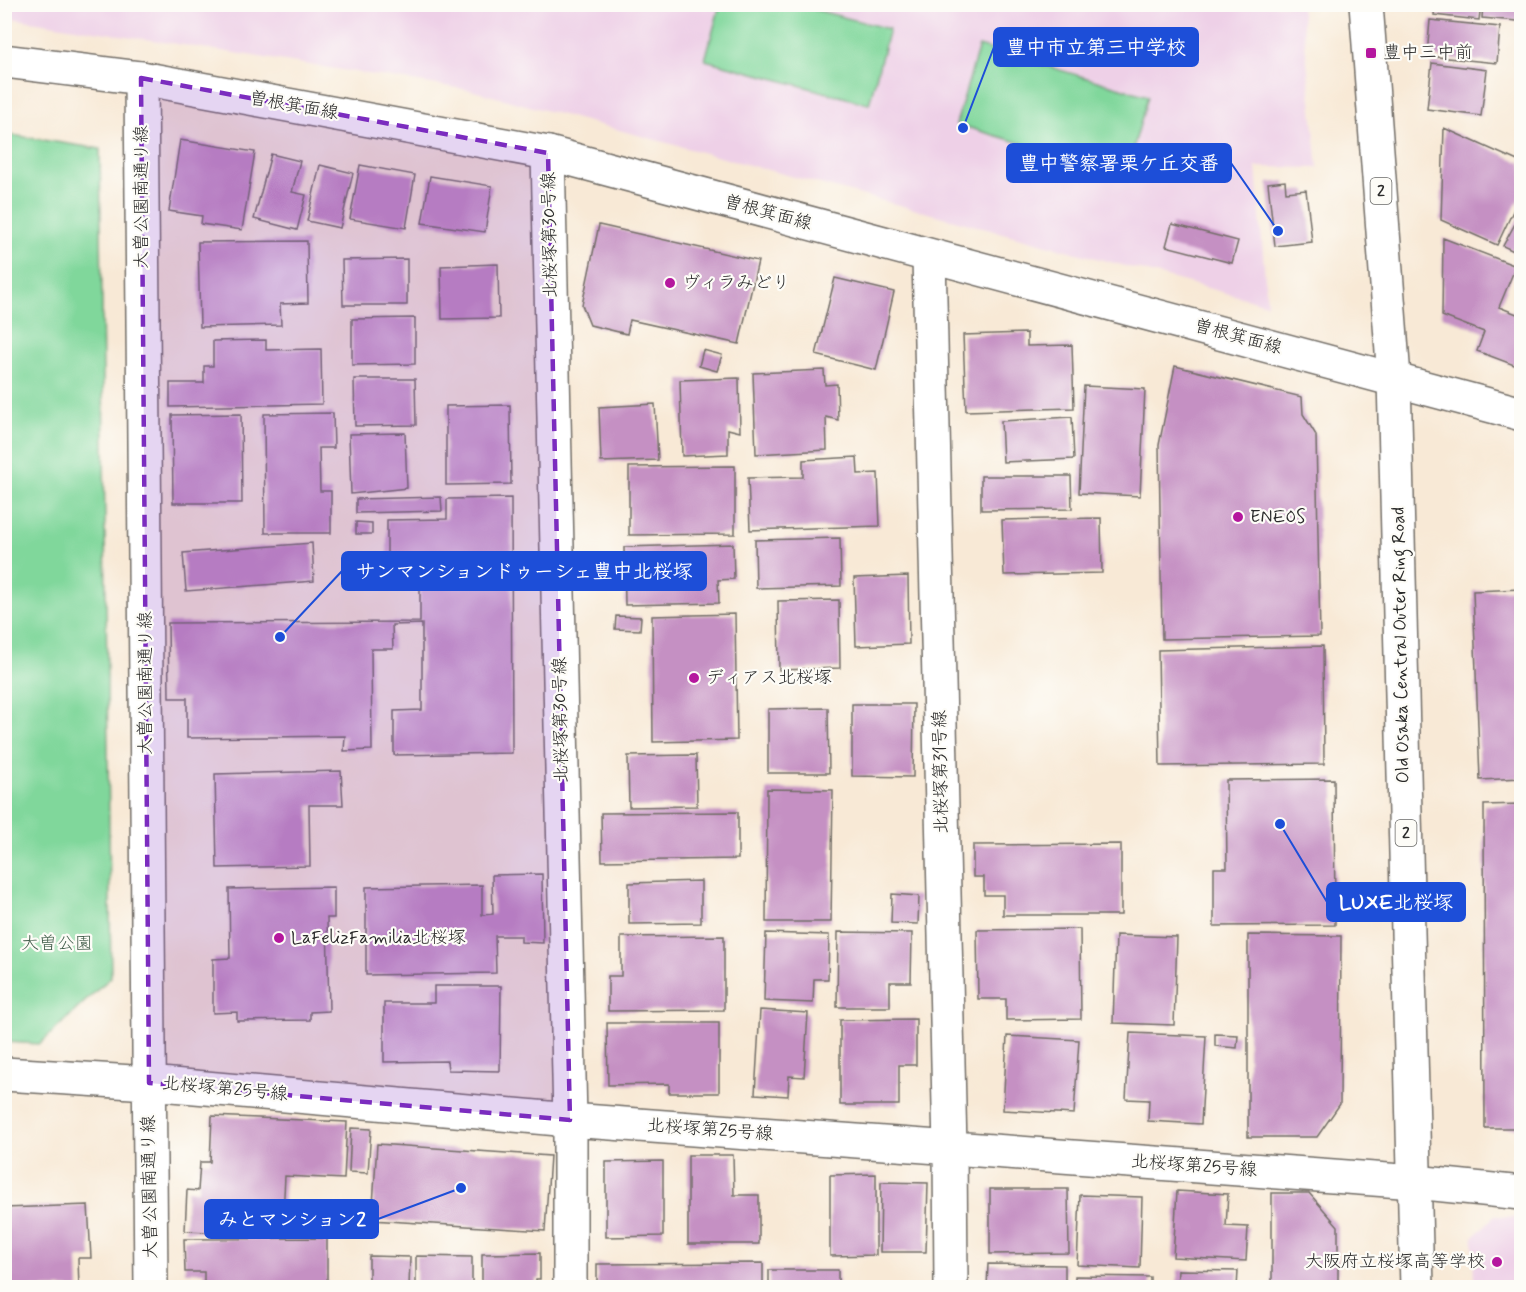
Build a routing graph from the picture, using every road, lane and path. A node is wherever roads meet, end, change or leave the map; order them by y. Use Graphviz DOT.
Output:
graph roads {
  1 [pos="1366,4"];
  2 [pos="4,61"];
  3 [pos="141,78"];
  4 [pos="548,153"];
  5 [pos="929,257"];
  6 [pos="1395,378"];
  7 [pos="1521,414"];
  8 [pos="4,1074"];
  9 [pos="149,1083"];
  10 [pos="570,1120"];
  11 [pos="950,1148"];
  12 [pos="1415,1182"];
  13 [pos="1521,1193"];
  14 [pos="151,1287"];
  15 [pos="570,1287"];
  16 [pos="951,1287"];
  17 [pos="1417,1287"];
  1 -- 6 [label="street, Old Osaka Central Outer Ring Road / 2"];
  2 -- 3 [label="street, 曽根箕面線"];
  3 -- 4 [label="street, 曽根箕面線"];
  3 -- 9 [label="street, 大曽公園南通り線"];
  4 -- 5 [label="street, 曽根箕面線"];
  4 -- 10 [label="street, 北桜塚第30号線"];
  5 -- 6 [label="street, 曽根箕面線"];
  5 -- 11 [label="street, 北桜塚第31号線"];
  6 -- 7 [label="street, 曽根箕面線"];
  6 -- 12 [label="street, Old Osaka Central Outer Ring Road / 2"];
  8 -- 9 [label="street, 北桜塚第25号線"];
  9 -- 10 [label="street, 北桜塚第25号線"];
  9 -- 14 [label="street, 大曽公園南通り線"];
  10 -- 11 [label="street, 北桜塚第25号線"];
  10 -- 15 [label="street, 北桜塚第30号線"];
  11 -- 12 [label="street, 北桜塚第25号線"];
  11 -- 16 [label="street, 北桜塚第31号線"];
  12 -- 13 [label="street, 北桜塚第25号線"];
  12 -- 17 [label="street, Old Osaka Central Outer Ring Road / 2"];
}
